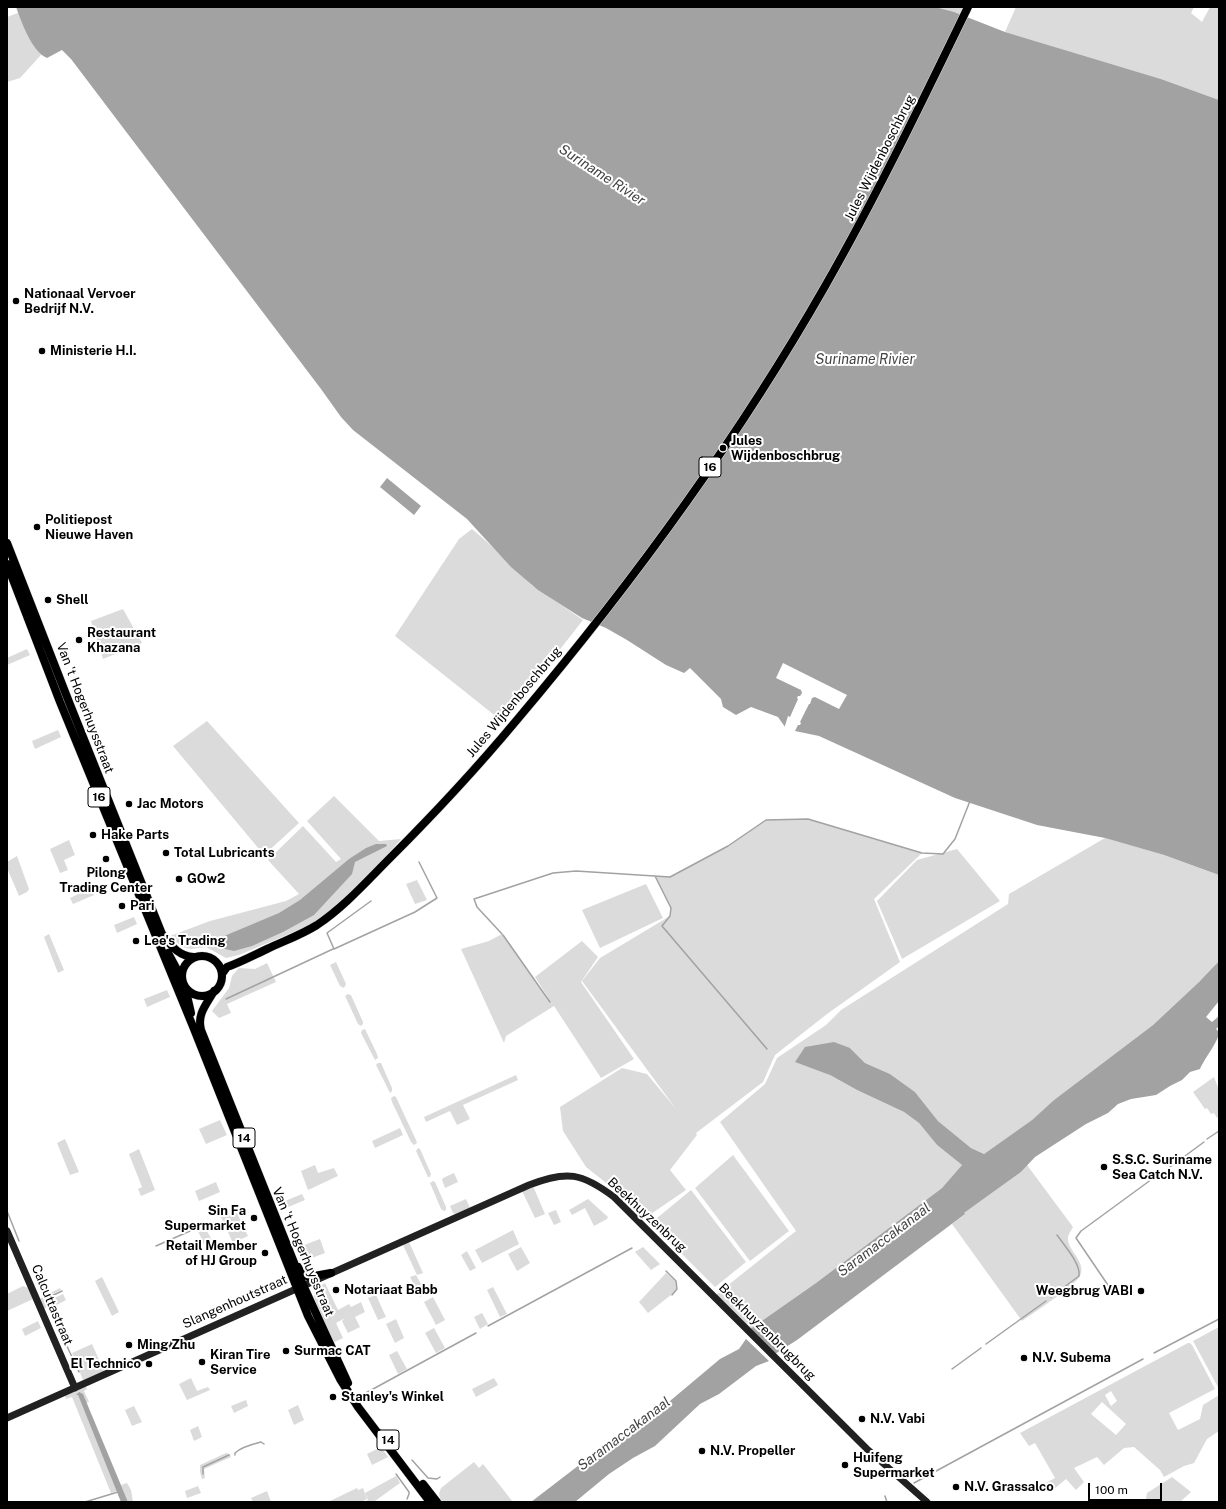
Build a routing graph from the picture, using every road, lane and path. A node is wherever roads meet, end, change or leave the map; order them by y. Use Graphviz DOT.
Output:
graph roads {
  1 [pos="968,7"];
  2 [pos="7,543"];
  3 [pos="7,564"];
  4 [pos="154,931"];
  5 [pos="267,949"];
  6 [pos="193,957"];
  7 [pos="218,963"];
  8 [pos="222,974"];
  9 [pos="183,981"];
  10 [pos="214,991"];
  11 [pos="194,1030"];
  12 [pos="562,1175"];
  13 [pos="7,1231"];
  14 [pos="287,1247"];
  15 [pos="331,1273"];
  16 [pos="299,1286"];
  17 [pos="706,1288"];
  18 [pos="74,1388"];
  19 [pos="7,1418"];
  20 [pos="430,1502"];
  21 [pos="437,1502"];
  22 [pos="927,1502"];
  1 -- 5 [label="main road, Jules Wijdenboschbrug / 16"];
  2 -- 6 [label="main road, Van 't Hogerhuysstraat / 16"];
  3 -- 4 [label="main road, Van 't Hogerhuysstraat / 16"];
  4 -- 9 [label="main road, Van 't Hogerhuysstraat"];
  4 -- 11 [label="main road, Van 't Hogerhuysstraat / 16"];
  5 -- 7 [label="main road, Jules Wijdenboschbrug / 16"];
  5 -- 8 [label="main road, Jules Wijdenboschbrug / 16"];
  6 -- 7 [label="main road, 16"];
  6 -- 9 [label="main road"];
  7 -- 8 [label="main road"];
  8 -- 10 [label="main road, 16"];
  9 -- 10 [label="main road"];
  9 -- 11 [label="main road, Van 't Hogerhuysstraat / 14"];
  10 -- 14 [label="main road, Van 't Hogerhuysstraat / 14"];
  11 -- 16 [label="main road, Van 't Hogerhuysstraat / 14"];
  12 -- 15 [label="street, Slangenhoutstraat"];
  12 -- 17 [label="street, Beekhuyzenbrug"];
  13 -- 18 [label="street, Calcuttastraat"];
  14 -- 15 [label="main road"];
  14 -- 16 [label="main road, Van 't Hogerhuysstraat / 14"];
  15 -- 16 [label="street, Slangenhoutstraat"];
  16 -- 18 [label="street, Slangenhoutstraat"];
  16 -- 20 [label="main road, Van 't Hogerhuysstraat / 14"];
  16 -- 21 [label="main road, Van 't Hogerhuysstraat / 14"];
  17 -- 22 [label="street, Beekhuyzenbrugbrug"];
  18 -- 19 [label="street, Slangenhoutstraat"];
}
